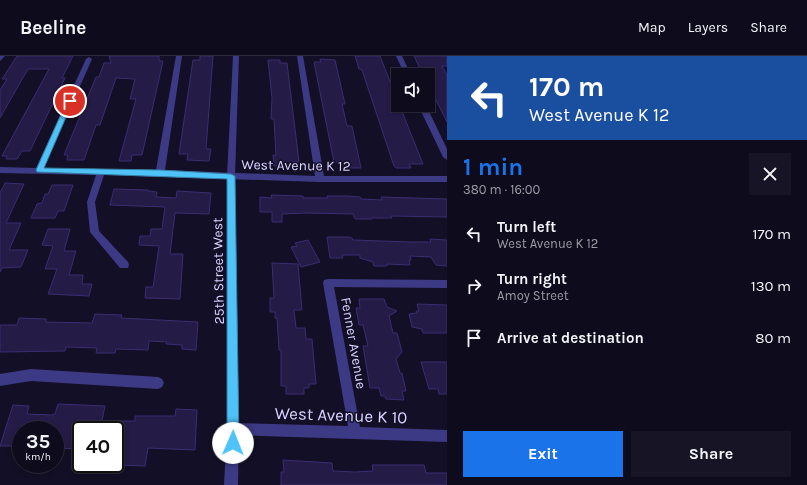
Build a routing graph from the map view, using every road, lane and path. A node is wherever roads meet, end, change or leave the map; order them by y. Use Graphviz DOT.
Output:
graph roads {
  1 [pos="2,56"];
  2 [pos="179,56"];
  3 [pos="236,56"];
  4 [pos="300,56"];
  5 [pos="399,56"];
  6 [pos="0,59"];
  7 [pos="89,59"];
  8 [pos="405,68"];
  9 [pos="425,112"];
  10 [pos="447,157"];
  11 [pos="0,170"];
  12 [pos="39,170"];
  13 [pos="101,172"];
  14 [pos="160,173"];
  15 [pos="231,176"];
  16 [pos="320,179"];
  17 [pos="447,179"];
  18 [pos="124,265"];
  19 [pos="447,284"];
  20 [pos="0,380"];
  21 [pos="158,383"];
  22 [pos="233,429"];
  23 [pos="355,432"];
  24 [pos="447,436"];
  25 [pos="231,485"];
  1 -- 6 [label="street"];
  2 -- 14 [label="street"];
  3 -- 15 [label="street, 25th Street West"];
  4 -- 16 [label="street"];
  5 -- 8 [label="street"];
  7 -- 12 [label="street"];
  9 -- 10 [label="street"];
  11 -- 12 [label="street, West Avenue K 12"];
  12 -- 13 [label="street, West Avenue K 12"];
  13 -- 14 [label="street, West Avenue K 12"];
  13 -- 18 [label="street"];
  14 -- 15 [label="street, West Avenue K 12"];
  15 -- 16 [label="street, West Avenue K 12"];
  15 -- 22 [label="street, 25th Street West"];
  16 -- 17 [label="street, West Avenue K 12"];
  19 -- 23 [label="street, Fenner Avenue"];
  20 -- 21 [label="street"];
  22 -- 23 [label="street, West Avenue K 10"];
  22 -- 25 [label="street, 25th Street West"];
  23 -- 24 [label="street, West Avenue K 10"];
}
